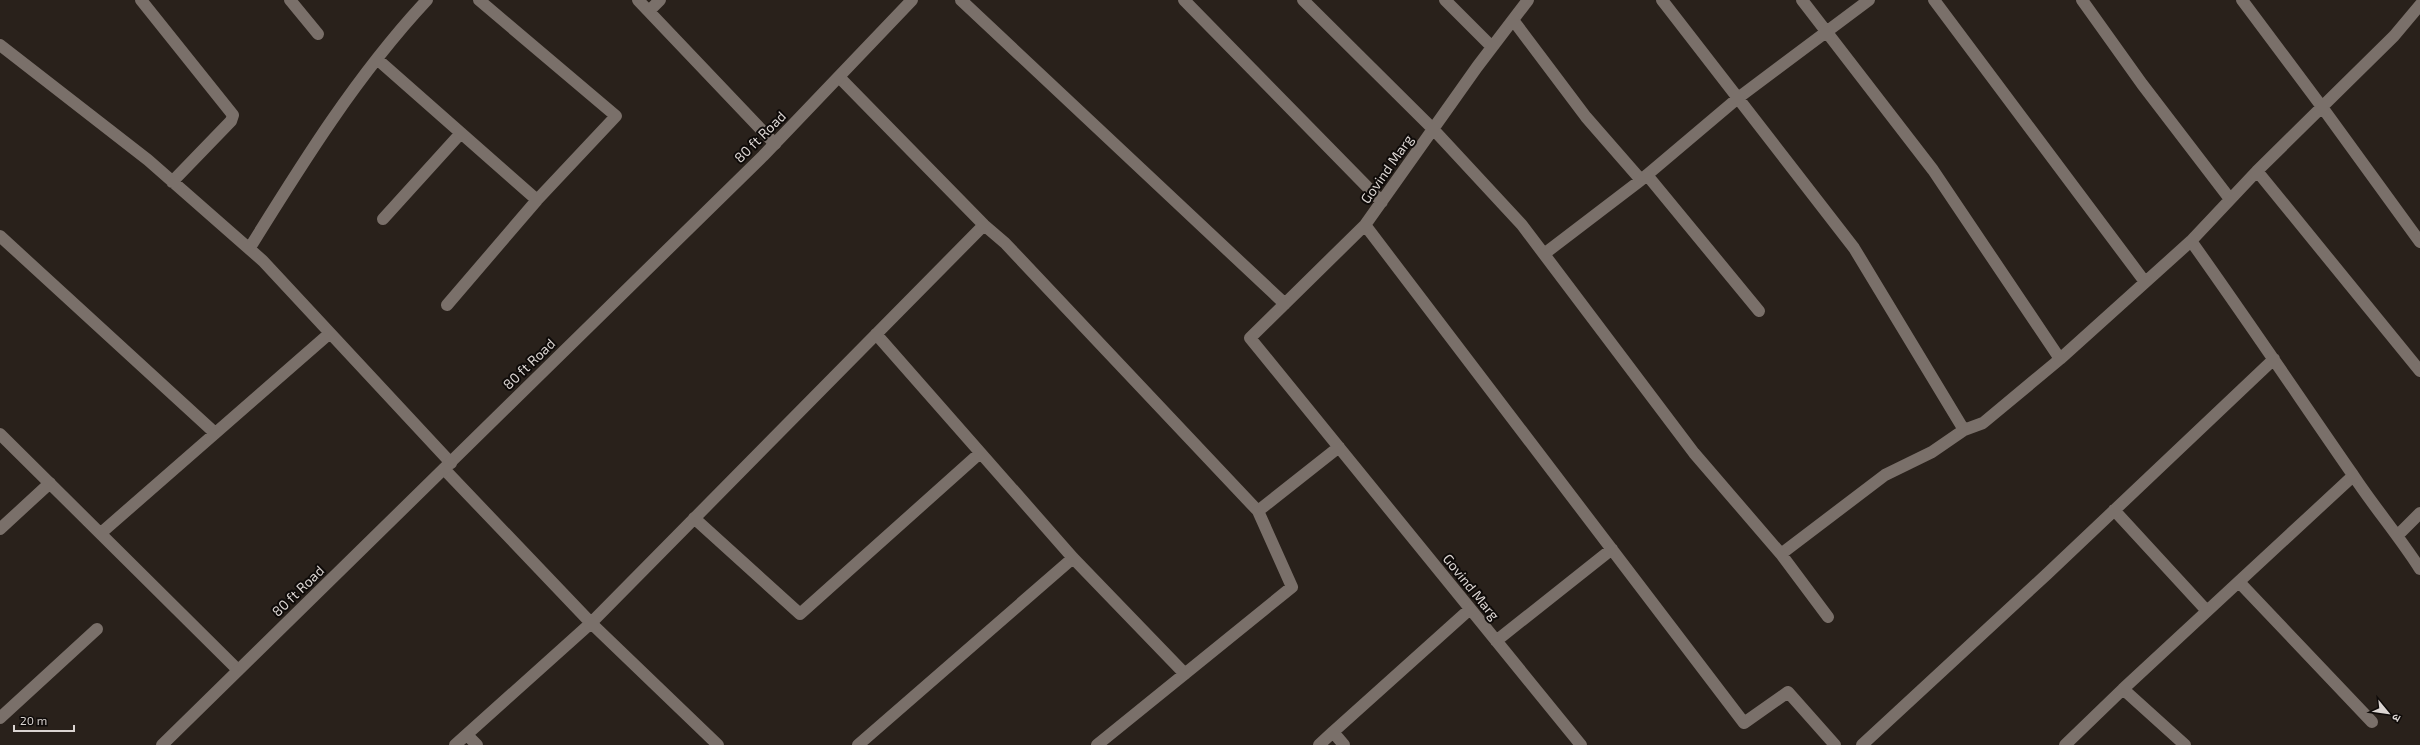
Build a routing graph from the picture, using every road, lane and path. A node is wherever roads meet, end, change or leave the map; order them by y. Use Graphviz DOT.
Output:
graph roads {
  1 [pos="141,0"];
  2 [pos="290,0"];
  3 [pos="428,0"];
  4 [pos="479,0"];
  5 [pos="638,0"];
  6 [pos="660,0"];
  7 [pos="912,0"];
  8 [pos="960,0"];
  9 [pos="1184,0"];
  10 [pos="1303,0"];
  11 [pos="1445,0"];
  12 [pos="1528,0"];
  13 [pos="1662,0"];
  14 [pos="1802,0"];
  15 [pos="1869,0"];
  16 [pos="2082,0"];
  17 [pos="2242,0"];
  18 [pos="1940,2"];
  19 [pos="2420,5"];
  20 [pos="648,11"];
  21 [pos="1513,20"];
  22 [pos="1827,32"];
  23 [pos="318,34"];
  24 [pos="0,45"];
  25 [pos="1492,47"];
  26 [pos="377,59"];
  27 [pos="839,78"];
  28 [pos="1738,98"];
  29 [pos="2322,107"];
  30 [pos="1433,129"];
  31 [pos="461,133"];
  32 [pos="775,144"];
  33 [pos="2257,171"];
  34 [pos="1644,178"];
  35 [pos="172,182"];
  36 [pos="2230,199"];
  37 [pos="537,200"];
  38 [pos="1382,202"];
  39 [pos="383,219"];
  40 [pos="984,225"];
  41 [pos="1365,225"];
  42 [pos="0,236"];
  43 [pos="2191,241"];
  44 [pos="2420,242"];
  45 [pos="249,249"];
  46 [pos="1544,254"];
  47 [pos="2145,282"];
  48 [pos="1285,304"];
  49 [pos="447,305"];
  50 [pos="1759,311"];
  51 [pos="330,333"];
  52 [pos="876,334"];
  53 [pos="2274,358"];
  54 [pos="2060,359"];
  55 [pos="2420,371"];
  56 [pos="1964,430"];
  57 [pos="215,433"];
  58 [pos="0,434"];
  59 [pos="1339,447"];
  60 [pos="980,453"];
  61 [pos="447,466"];
  62 [pos="2353,476"];
  63 [pos="50,483"];
  64 [pos="2114,510"];
  65 [pos="1258,511"];
  66 [pos="2420,513"];
  67 [pos="694,518"];
  68 [pos="0,529"];
  69 [pos="100,533"];
  70 [pos="2398,535"];
  71 [pos="1612,549"];
  72 [pos="1781,554"];
  73 [pos="1073,558"];
  74 [pos="2420,569"];
  75 [pos="2239,582"];
  76 [pos="1470,609"];
  77 [pos="2207,611"];
  78 [pos="1828,617"];
  79 [pos="591,623"];
  80 [pos="96,629"];
  81 [pos="1496,641"];
  82 [pos="238,670"];
  83 [pos="1185,674"];
  84 [pos="2123,689"];
  85 [pos="0,718"];
  86 [pos="2372,722"];
  87 [pos="1332,732"];
  88 [pos="467,735"];
  89 [pos="162,745"];
  90 [pos="456,745"];
  91 [pos="477,745"];
  92 [pos="718,745"];
  93 [pos="858,745"];
  94 [pos="1097,745"];
  95 [pos="1319,745"];
  96 [pos="1344,745"];
  97 [pos="1581,745"];
  98 [pos="1834,745"];
  99 [pos="1862,745"];
  100 [pos="2064,745"];
  101 [pos="2185,745"];
  1 -- 35 [label="street"];
  2 -- 23 [label="street"];
  3 -- 26 [label="street"];
  4 -- 37 [label="street"];
  5 -- 20 [label="street"];
  6 -- 20 [label="street"];
  7 -- 27 [label="street, 80 ft Road"];
  8 -- 48 [label="street"];
  9 -- 38 [label="street"];
  10 -- 30 [label="street"];
  11 -- 25 [label="street"];
  12 -- 21 [label="street, Govind Marg"];
  13 -- 28 [label="street"];
  14 -- 22 [label="street"];
  15 -- 22 [label="street"];
  16 -- 36 [label="street"];
  17 -- 29 [label="street"];
  18 -- 47 [label="street"];
  19 -- 29 [label="street"];
  20 -- 32 [label="street"];
  21 -- 25 [label="street, Govind Marg"];
  21 -- 34 [label="street"];
  22 -- 28 [label="street"];
  22 -- 54 [label="street"];
  24 -- 35 [label="street"];
  25 -- 30 [label="street, Govind Marg"];
  26 -- 31 [label="street"];
  26 -- 45 [label="street"];
  27 -- 32 [label="street, 80 ft Road"];
  27 -- 40 [label="street"];
  28 -- 34 [label="street"];
  28 -- 56 [label="street"];
  29 -- 33 [label="street"];
  29 -- 44 [label="street"];
  30 -- 38 [label="street, Govind Marg"];
  30 -- 46 [label="street"];
  31 -- 37 [label="street"];
  31 -- 39 [label="street"];
  32 -- 61 [label="street, 80 ft Road"];
  33 -- 36 [label="street"];
  33 -- 55 [label="street"];
  34 -- 46 [label="street"];
  34 -- 50 [label="street"];
  35 -- 45 [label="street"];
  36 -- 43 [label="street"];
  37 -- 49 [label="street"];
  38 -- 41 [label="street, Govind Marg"];
  40 -- 52 [label="street"];
  40 -- 65 [label="street"];
  41 -- 48 [label="street, Govind Marg"];
  41 -- 71 [label="street"];
  42 -- 57 [label="street"];
  43 -- 47 [label="street"];
  43 -- 53 [label="street"];
  45 -- 51 [label="street"];
  46 -- 72 [label="street"];
  47 -- 54 [label="street"];
  48 -- 59 [label="street, Govind Marg"];
  51 -- 57 [label="street"];
  51 -- 61 [label="street"];
  52 -- 60 [label="street"];
  52 -- 67 [label="street"];
  53 -- 62 [label="street"];
  53 -- 64 [label="street"];
  54 -- 56 [label="street"];
  56 -- 72 [label="street"];
  57 -- 69 [label="street"];
  58 -- 63 [label="street"];
  59 -- 65 [label="street"];
  59 -- 76 [label="street, Govind Marg"];
  60 -- 67 [label="street"];
  60 -- 73 [label="street"];
  61 -- 79 [label="street"];
  61 -- 82 [label="street, 80 ft Road"];
  62 -- 70 [label="street"];
  62 -- 75 [label="street"];
  63 -- 68 [label="street"];
  63 -- 69 [label="street"];
  64 -- 77 [label="street"];
  64 -- 99 [label="street"];
  65 -- 83 [label="street"];
  66 -- 70 [label="street"];
  67 -- 79 [label="street"];
  69 -- 82 [label="street"];
  70 -- 74 [label="street"];
  71 -- 81 [label="street"];
  71 -- 98 [label="street"];
  72 -- 78 [label="street"];
  73 -- 83 [label="street"];
  73 -- 93 [label="street"];
  75 -- 77 [label="street"];
  75 -- 86 [label="street"];
  76 -- 81 [label="street, Govind Marg"];
  76 -- 87 [label="street"];
  77 -- 84 [label="street"];
  79 -- 88 [label="street"];
  79 -- 92 [label="street"];
  80 -- 85 [label="street"];
  81 -- 97 [label="street, Govind Marg"];
  82 -- 89 [label="street, 80 ft Road"];
  83 -- 94 [label="street"];
  84 -- 100 [label="street"];
  84 -- 101 [label="street"];
  87 -- 95 [label="street"];
  87 -- 96 [label="street"];
  88 -- 90 [label="street"];
  88 -- 91 [label="street"];
}
